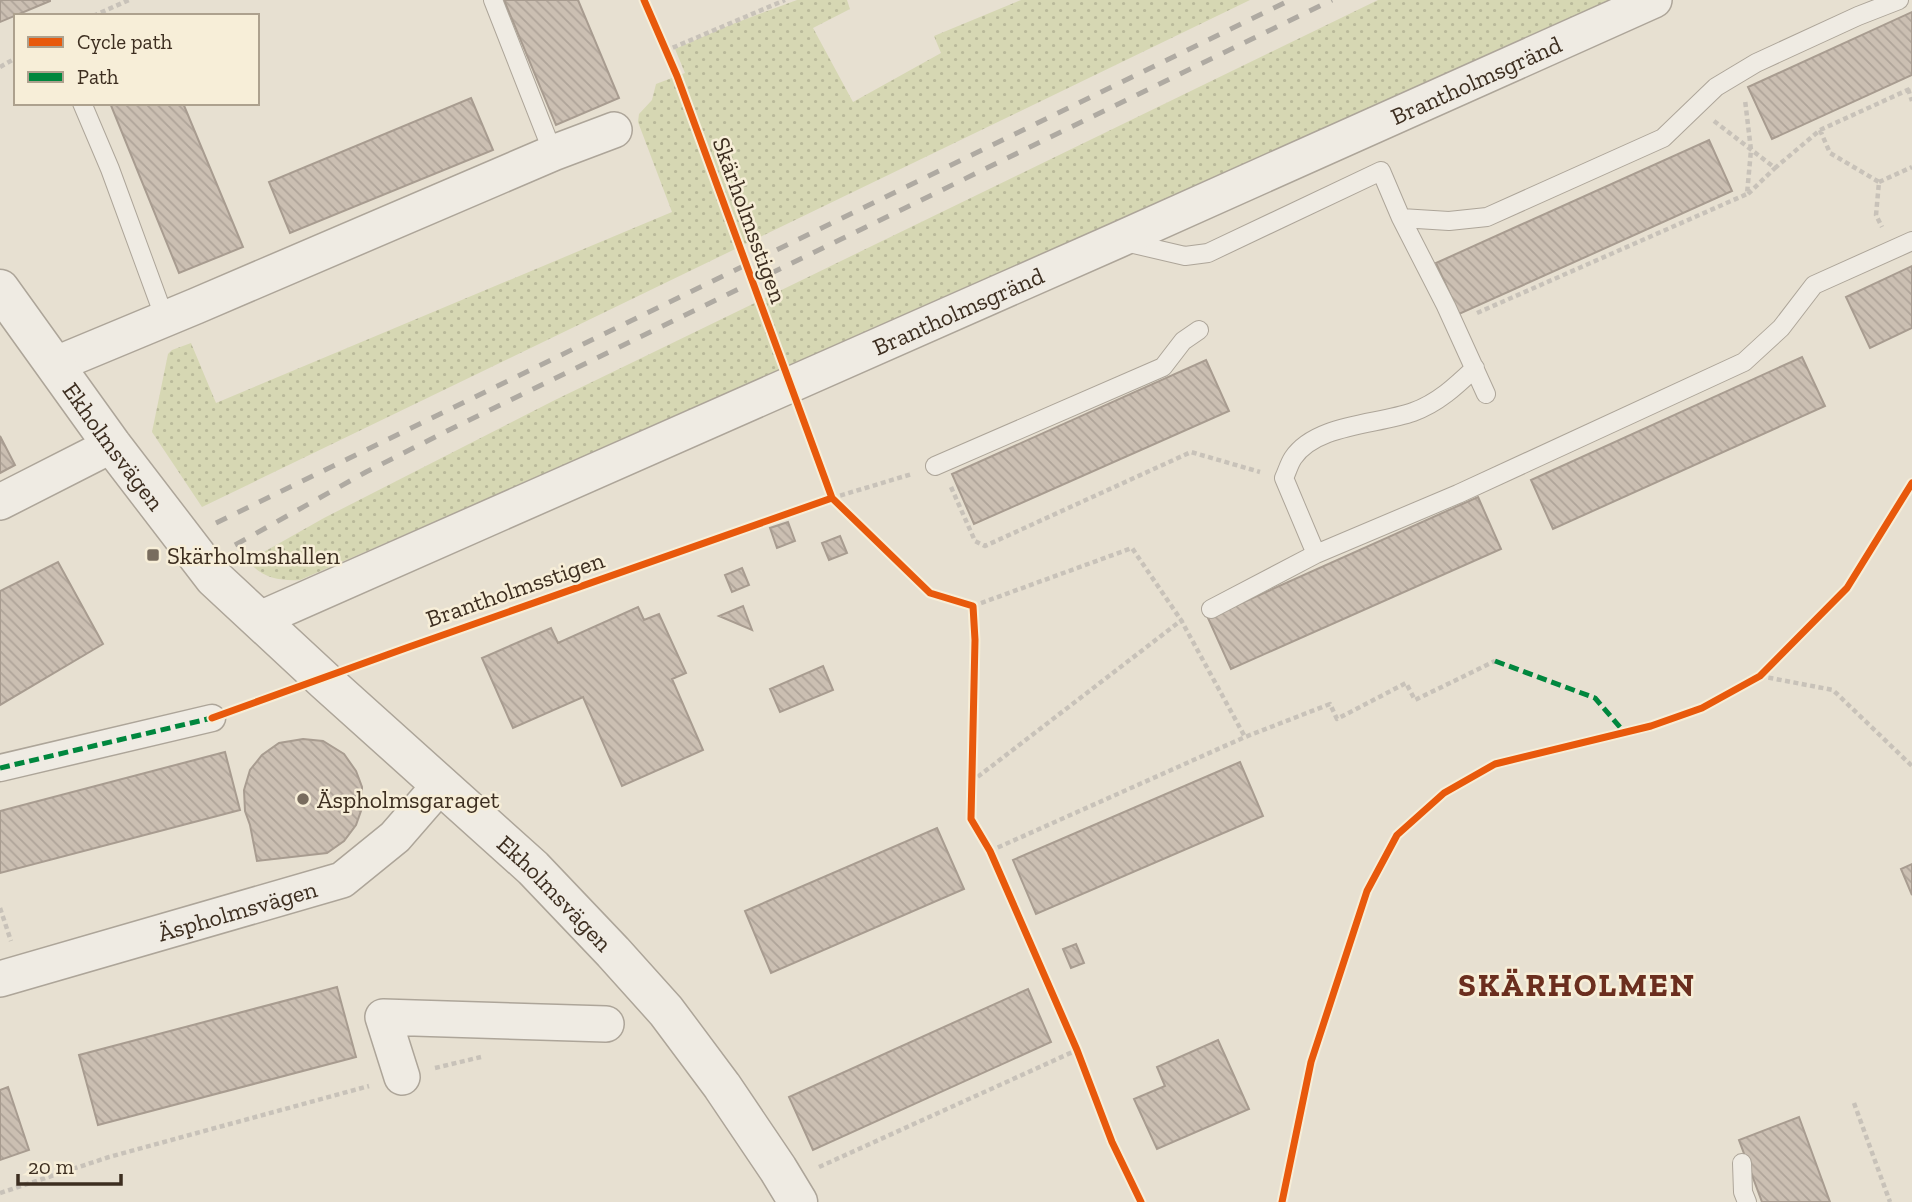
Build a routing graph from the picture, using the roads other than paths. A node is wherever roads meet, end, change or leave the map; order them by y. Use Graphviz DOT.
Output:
graph roads {
  1 [pos="493,0"];
  2 [pos="1654,0"];
  3 [pos="1899,0"];
  4 [pos="83,105"];
  5 [pos="614,131"];
  6 [pos="553,153"];
  7 [pos="1401,218"];
  8 [pos="1118,240"];
  9 [pos="1912,241"];
  10 [pos="0,289"];
  11 [pos="165,319"];
  12 [pos="1199,330"];
  13 [pos="54,365"];
  14 [pos="1475,368"];
  15 [pos="1486,394"];
  16 [pos="111,444"];
  17 [pos="935,467"];
  18 [pos="0,502"];
  19 [pos="1316,554"];
  20 [pos="1211,609"];
  21 [pos="260,620"];
  22 [pos="212,718"];
  23 [pos="0,768"];
  24 [pos="441,784"];
  25 [pos="0,979"];
  26 [pos="606,1024"];
  27 [pos="402,1077"];
  28 [pos="1742,1163"];
  29 [pos="798,1202"];
  30 [pos="1747,1202"];
  1 -- 6 [label="lane"];
  2 -- 8 [label="street, Brantholmsgränd"];
  3 -- 7 [label="lane"];
  4 -- 11 [label="lane"];
  5 -- 6 [label="street, Ekholmsvägen"];
  6 -- 11 [label="street, Ekholmsvägen"];
  7 -- 8 [label="lane"];
  7 -- 14 [label="lane"];
  8 -- 21 [label="street, Brantholmsgränd"];
  9 -- 19 [label="lane"];
  10 -- 13 [label="street, Ekholmsvägen"];
  11 -- 13 [label="street, Ekholmsvägen"];
  12 -- 17 [label="lane"];
  13 -- 16 [label="street, Ekholmsvägen"];
  14 -- 15 [label="lane"];
  14 -- 19 [label="lane"];
  16 -- 18 [label="street"];
  16 -- 21 [label="street, Ekholmsvägen"];
  19 -- 20 [label="lane"];
  21 -- 24 [label="street, Ekholmsvägen"];
  22 -- 23 [label="street"];
  24 -- 25 [label="street, Äspholmsvägen"];
  24 -- 29 [label="street, Ekholmsvägen"];
  26 -- 27 [label="street"];
  28 -- 30 [label="lane"];
}
